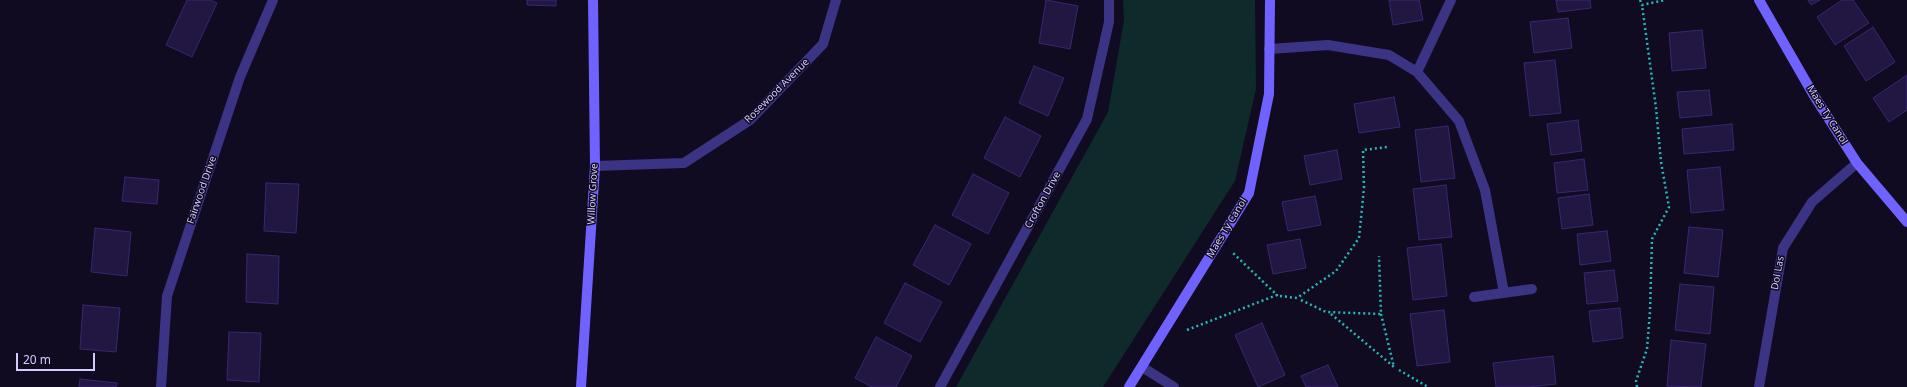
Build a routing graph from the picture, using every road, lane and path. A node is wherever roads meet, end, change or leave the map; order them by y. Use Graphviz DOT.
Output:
graph roads {
  1 [pos="273,0"];
  2 [pos="593,0"];
  3 [pos="836,0"];
  4 [pos="1109,0"];
  5 [pos="1270,0"];
  6 [pos="1451,0"];
  7 [pos="1640,0"];
  8 [pos="1665,0"];
  9 [pos="1759,0"];
  10 [pos="1642,5"];
  11 [pos="1269,48"];
  12 [pos="1417,72"];
  13 [pos="1387,147"];
  14 [pos="1857,163"];
  15 [pos="595,166"];
  16 [pos="1907,222"];
  17 [pos="1228,248"];
  18 [pos="1379,256"];
  19 [pos="1532,289"];
  20 [pos="1504,293"];
  21 [pos="1280,296"];
  22 [pos="1474,297"];
  23 [pos="1301,300"];
  24 [pos="1331,314"];
  25 [pos="1381,314"];
  26 [pos="1184,332"];
  27 [pos="1142,367"];
  28 [pos="1399,370"];
  29 [pos="161,387"];
  30 [pos="581,387"];
  31 [pos="940,387"];
  32 [pos="1129,387"];
  33 [pos="1174,387"];
  34 [pos="1428,387"];
  35 [pos="1637,387"];
  36 [pos="1759,387"];
  1 -- 29 [label="street, Fairwood Drive"];
  2 -- 15 [label="street, Willow Grove"];
  3 -- 15 [label="street, Rosewood Avenue"];
  4 -- 31 [label="street, Crofton Drive"];
  5 -- 11 [label="street, Maes Ty Canol"];
  6 -- 12 [label="street"];
  7 -- 10 [label="path"];
  8 -- 10 [label="path"];
  9 -- 14 [label="street, Maes Ty Canol"];
  10 -- 35 [label="path"];
  11 -- 12 [label="street"];
  11 -- 27 [label="street, Maes Ty Canol"];
  12 -- 20 [label="street"];
  13 -- 21 [label="path"];
  14 -- 16 [label="street, Maes Ty Canol"];
  14 -- 36 [label="street, Dol Las"];
  15 -- 30 [label="street, Willow Grove"];
  17 -- 26 [label="path"];
  18 -- 25 [label="path"];
  19 -- 20 [label="street"];
  20 -- 22 [label="street"];
  23 -- 25 [label="path"];
  24 -- 25 [label="path"];
  27 -- 32 [label="street, Maes Ty Canol"];
  27 -- 33 [label="street"];
  28 -- 34 [label="path"];
}
